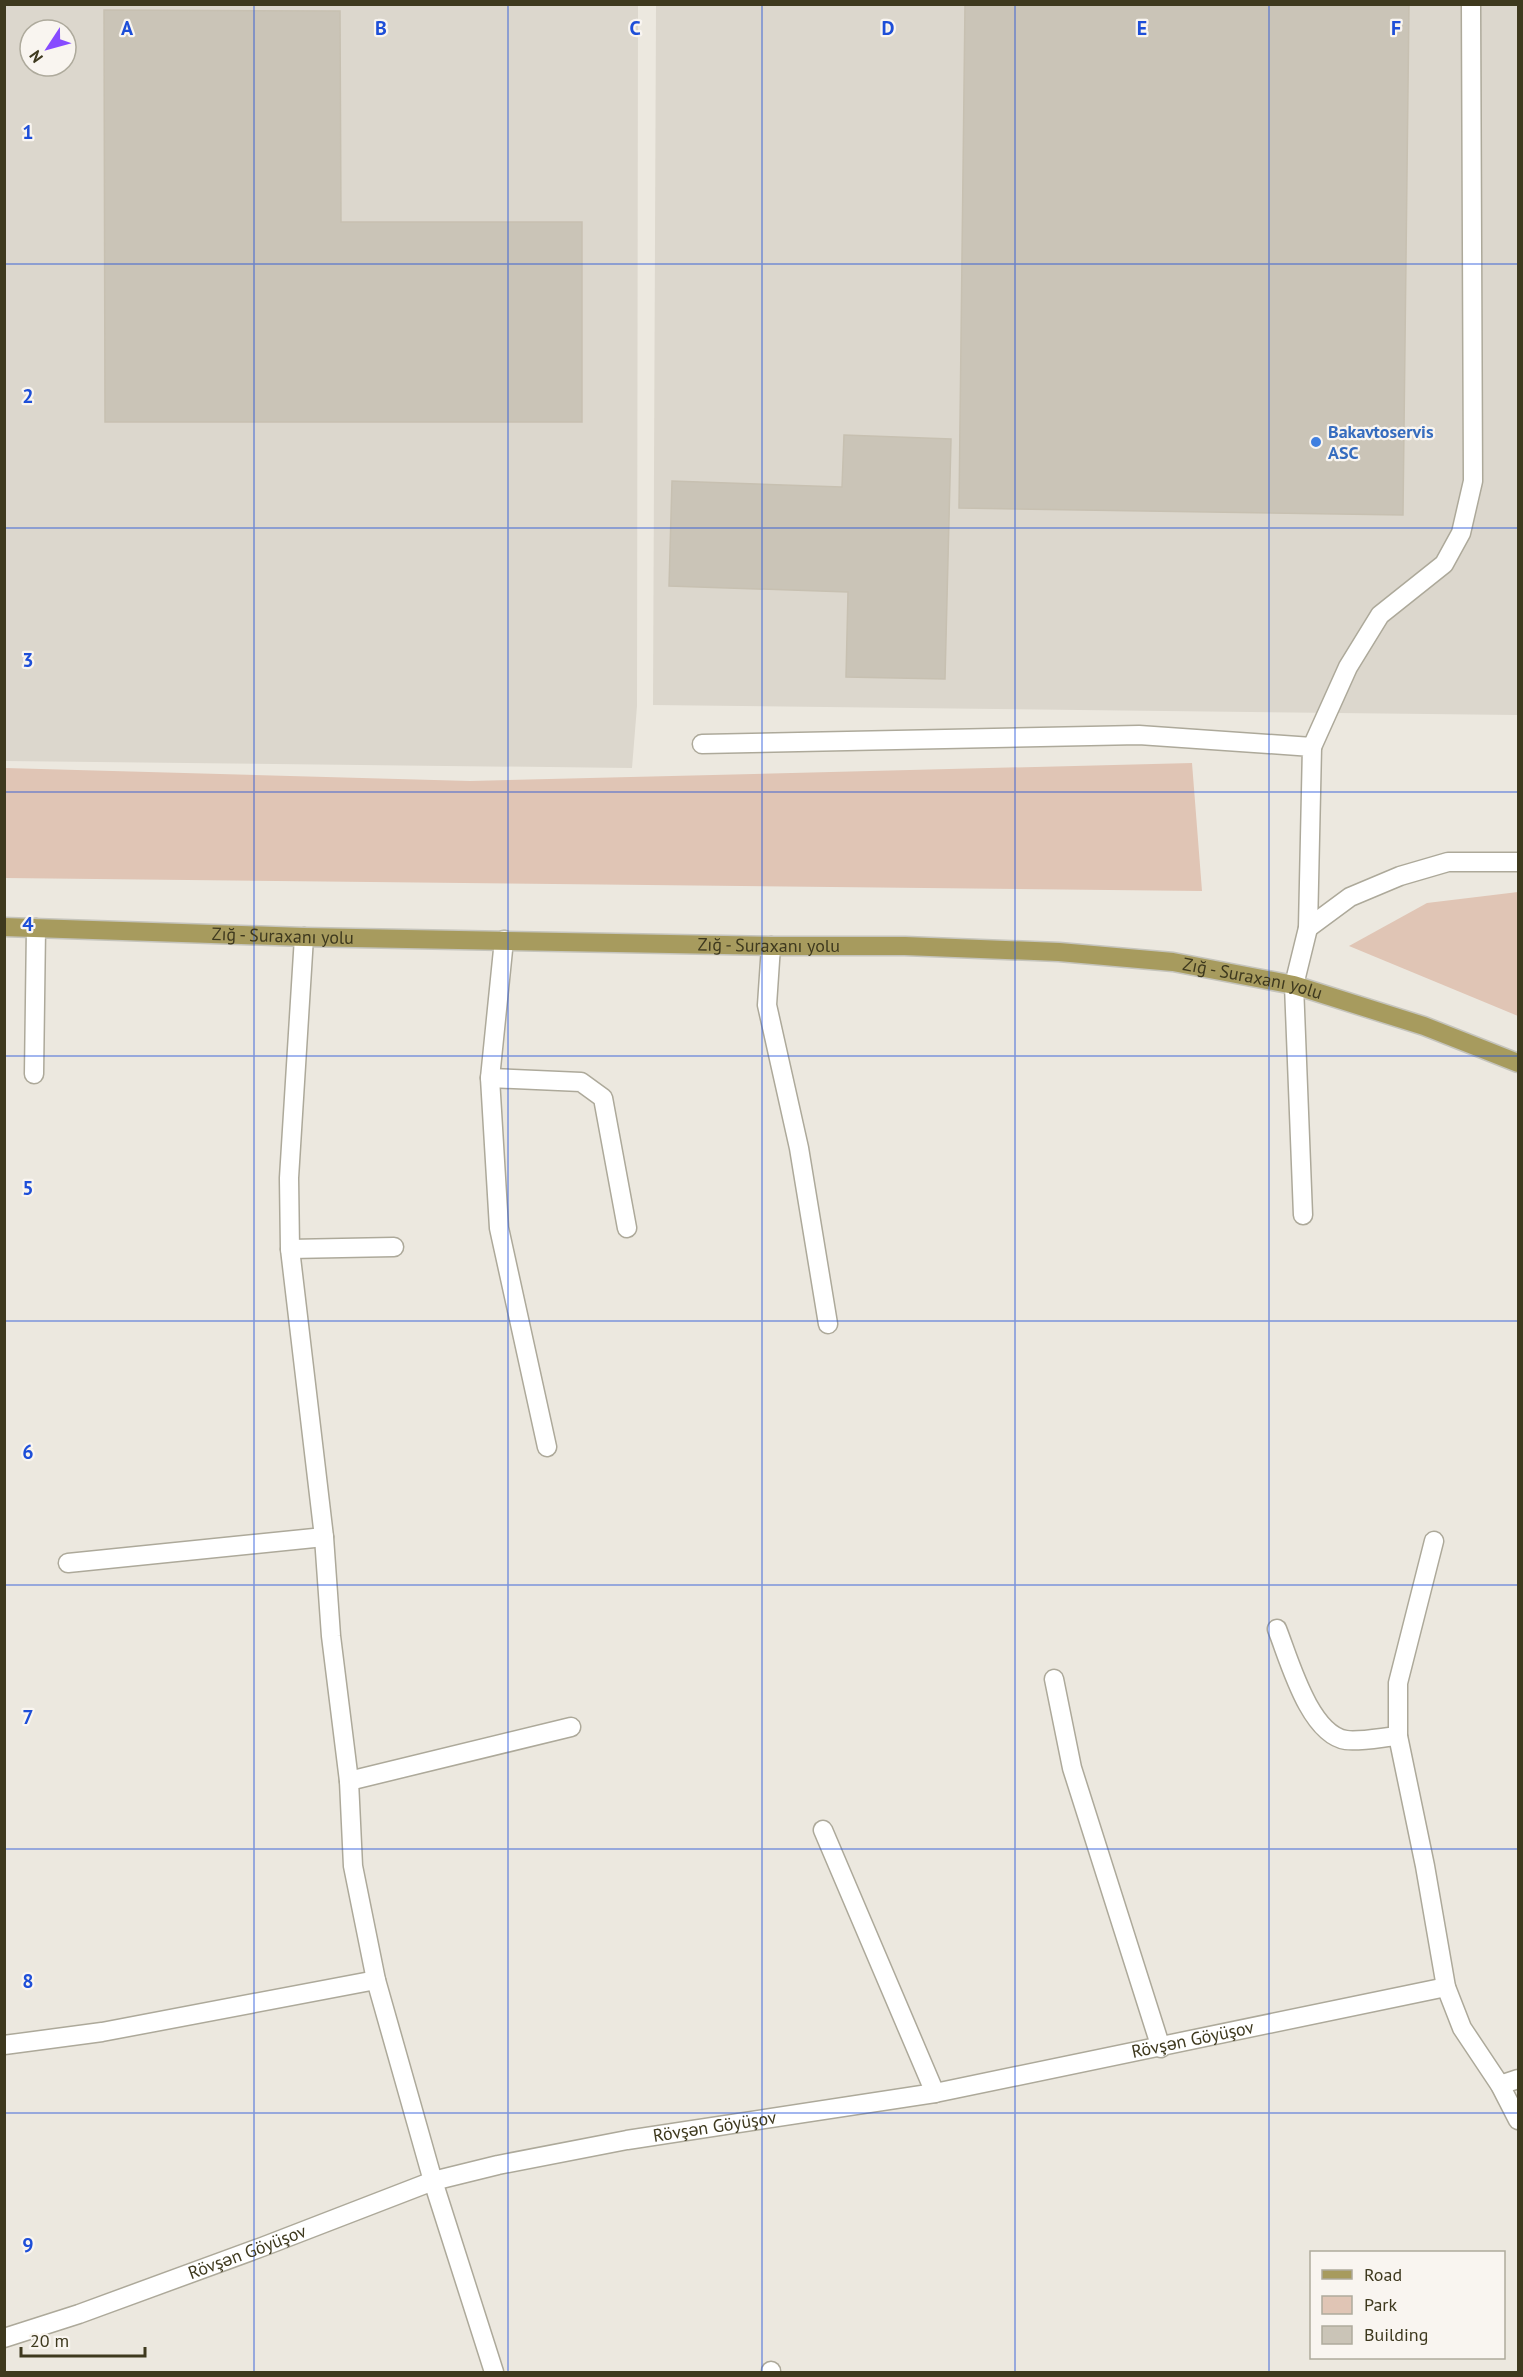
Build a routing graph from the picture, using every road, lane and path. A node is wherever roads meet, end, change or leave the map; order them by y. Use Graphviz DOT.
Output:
graph roads {
  1 [pos="1471,4"];
  2 [pos="702,744"];
  3 [pos="1312,747"];
  4 [pos="1518,862"];
  5 [pos="4,927"];
  6 [pos="36,927"];
  7 [pos="1308,928"];
  8 [pos="304,938"];
  9 [pos="504,940"];
  10 [pos="771,946"];
  11 [pos="1294,985"];
  12 [pos="1518,1063"];
  13 [pos="34,1074"];
  14 [pos="490,1078"];
  15 [pos="1303,1215"];
  16 [pos="627,1228"];
  17 [pos="394,1246"];
  18 [pos="290,1249"];
  19 [pos="828,1324"];
  20 [pos="547,1447"];
  21 [pos="324,1537"];
  22 [pos="1434,1541"];
  23 [pos="68,1563"];
  24 [pos="1277,1629"];
  25 [pos="1054,1679"];
  26 [pos="571,1727"];
  27 [pos="1398,1736"];
  28 [pos="348,1781"];
  29 [pos="824,1830"];
  30 [pos="376,1980"];
  31 [pos="1446,1987"];
  32 [pos="4,2044"];
  33 [pos="1161,2048"];
  34 [pos="1518,2079"];
  35 [pos="1500,2085"];
  36 [pos="935,2093"];
  37 [pos="1518,2120"];
  38 [pos="433,2181"];
  39 [pos="4,2337"];
  40 [pos="494,2373"];
  1 -- 3 [label="street"];
  2 -- 3 [label="street"];
  3 -- 7 [label="street"];
  4 -- 7 [label="street"];
  5 -- 6 [label="main road, Zığ - Suraxanı yolu"];
  6 -- 8 [label="main road, Zığ - Suraxanı yolu"];
  6 -- 13 [label="street"];
  7 -- 11 [label="street"];
  8 -- 9 [label="main road, Zığ - Suraxanı yolu"];
  8 -- 18 [label="street"];
  9 -- 10 [label="main road, Zığ - Suraxanı yolu"];
  9 -- 14 [label="street"];
  10 -- 11 [label="main road, Zığ - Suraxanı yolu"];
  10 -- 19 [label="street"];
  11 -- 12 [label="main road, Zığ - Suraxanı yolu"];
  11 -- 15 [label="street"];
  14 -- 16 [label="street"];
  14 -- 20 [label="street"];
  17 -- 18 [label="street"];
  18 -- 21 [label="street"];
  21 -- 23 [label="street"];
  21 -- 28 [label="street"];
  22 -- 27 [label="street"];
  24 -- 27 [label="street"];
  25 -- 33 [label="street"];
  26 -- 28 [label="street"];
  27 -- 31 [label="street"];
  28 -- 30 [label="street"];
  29 -- 36 [label="street"];
  30 -- 32 [label="street"];
  30 -- 38 [label="street"];
  31 -- 33 [label="street, Rövşən Göyüşov"];
  31 -- 35 [label="street"];
  33 -- 36 [label="street, Rövşən Göyüşov"];
  34 -- 35 [label="street"];
  35 -- 37 [label="street"];
  36 -- 38 [label="street, Rövşən Göyüşov"];
  38 -- 39 [label="street, Rövşən Göyüşov"];
  38 -- 40 [label="street"];
}
